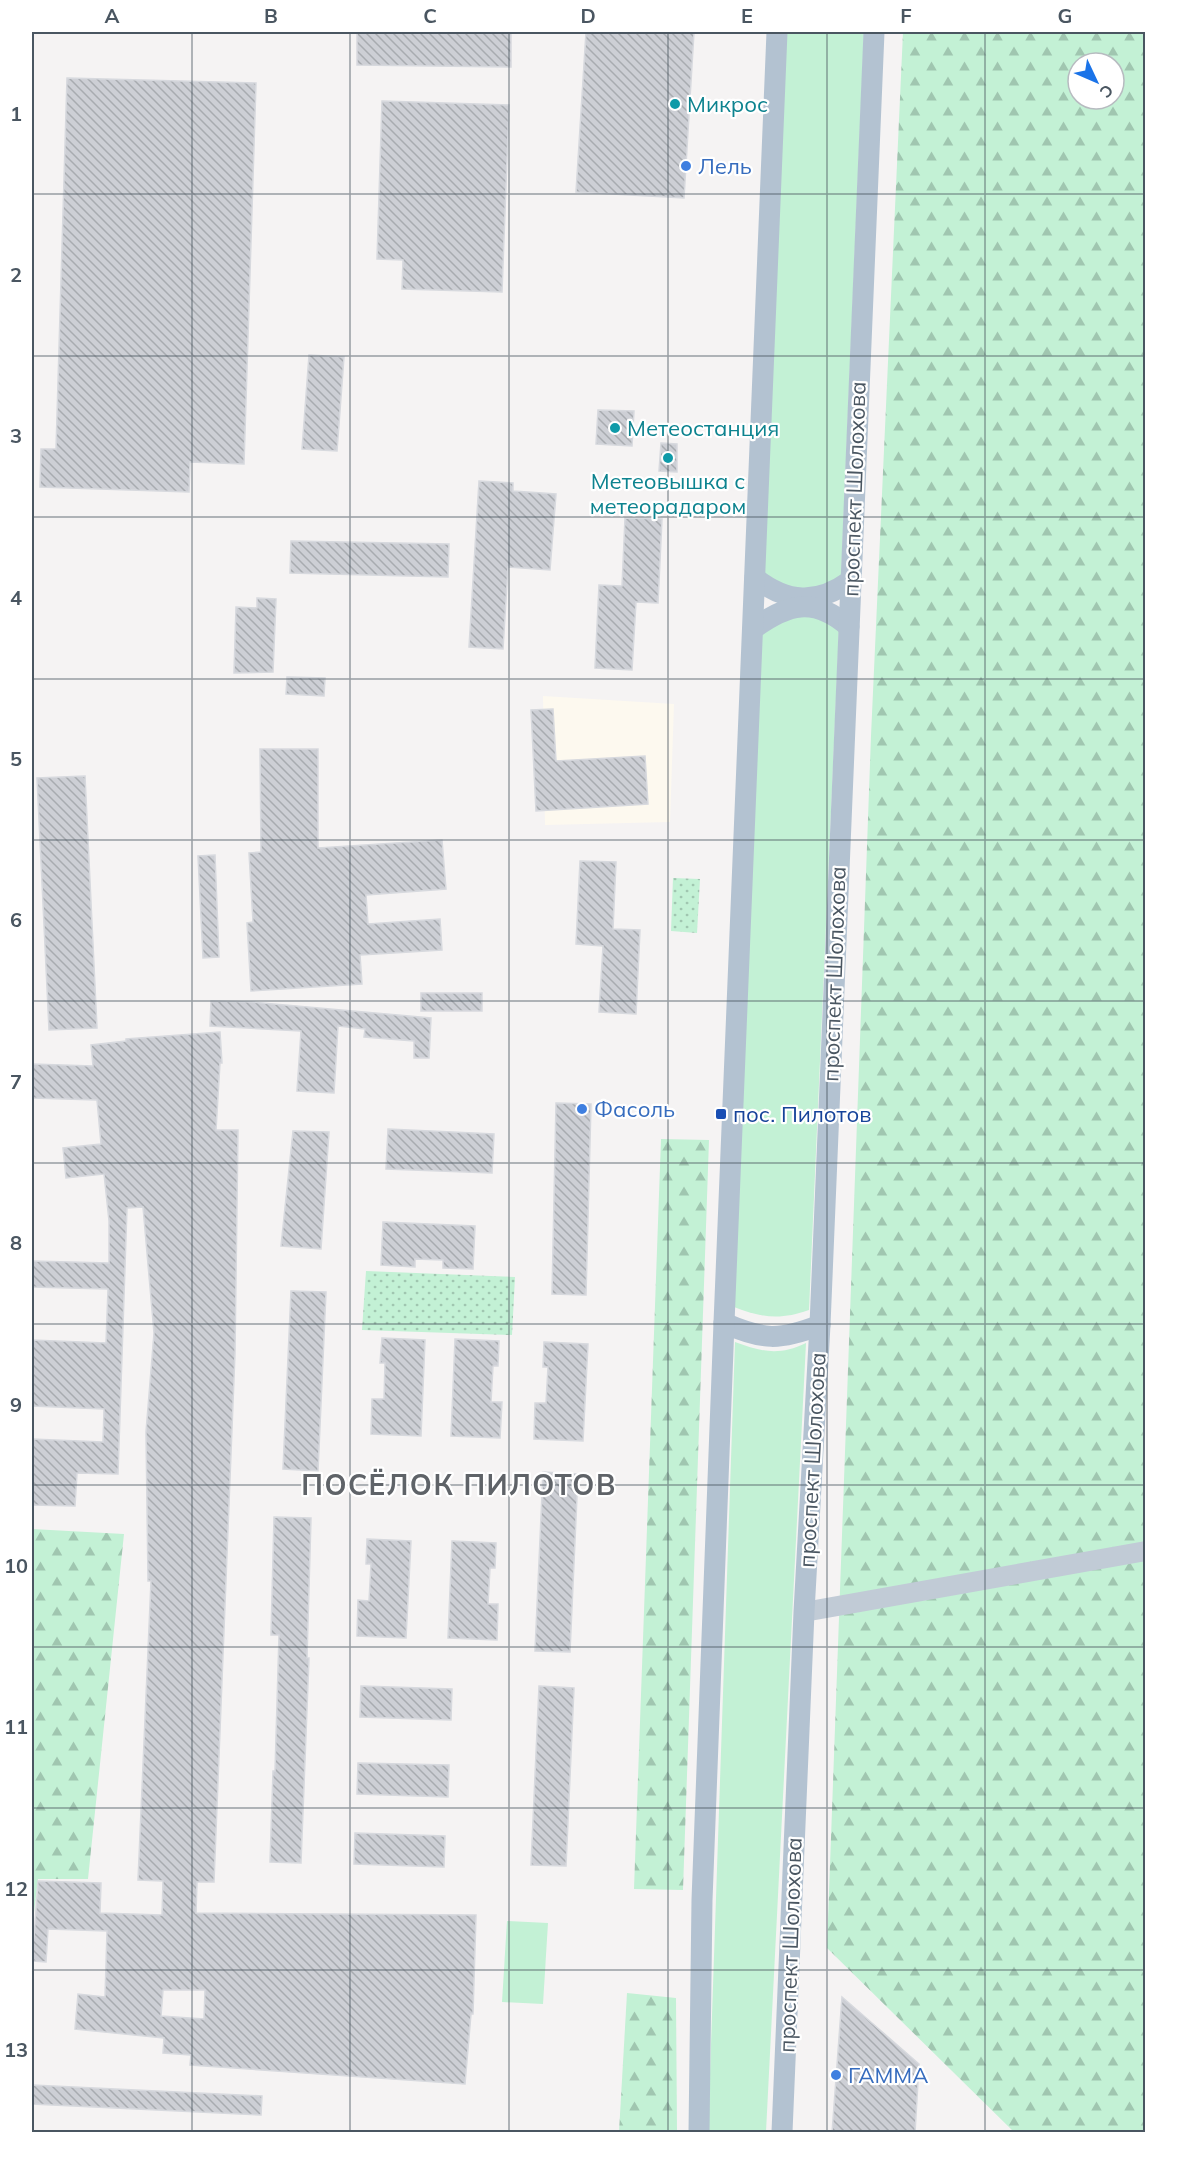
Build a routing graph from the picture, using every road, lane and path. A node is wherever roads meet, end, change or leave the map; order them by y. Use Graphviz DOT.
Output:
graph roads {
  1 [pos="777,32"];
  2 [pos="874,32"];
  3 [pos="755,578"];
  4 [pos="850,581"];
  5 [pos="849,627"];
  6 [pos="753,629"];
  7 [pos="724,1323"];
  8 [pos="819,1325"];
  9 [pos="1146,1551"];
  10 [pos="804,1612"];
  11 [pos="699,2133"];
  12 [pos="782,2133"];
  1 -- 3 [label="main road"];
  2 -- 4 [label="main road, проспект Шолохова"];
  3 -- 4 [label="main road"];
  3 -- 6 [label="main road"];
  4 -- 5 [label="main road, проспект Шолохова"];
  5 -- 6 [label="main road"];
  5 -- 8 [label="main road, проспект Шолохова"];
  6 -- 7 [label="main road"];
  7 -- 8 [label="main road"];
  7 -- 11 [label="main road"];
  8 -- 10 [label="main road, проспект Шолохова"];
  9 -- 10 [label="street"];
  10 -- 12 [label="main road, проспект Шолохова"];
}
